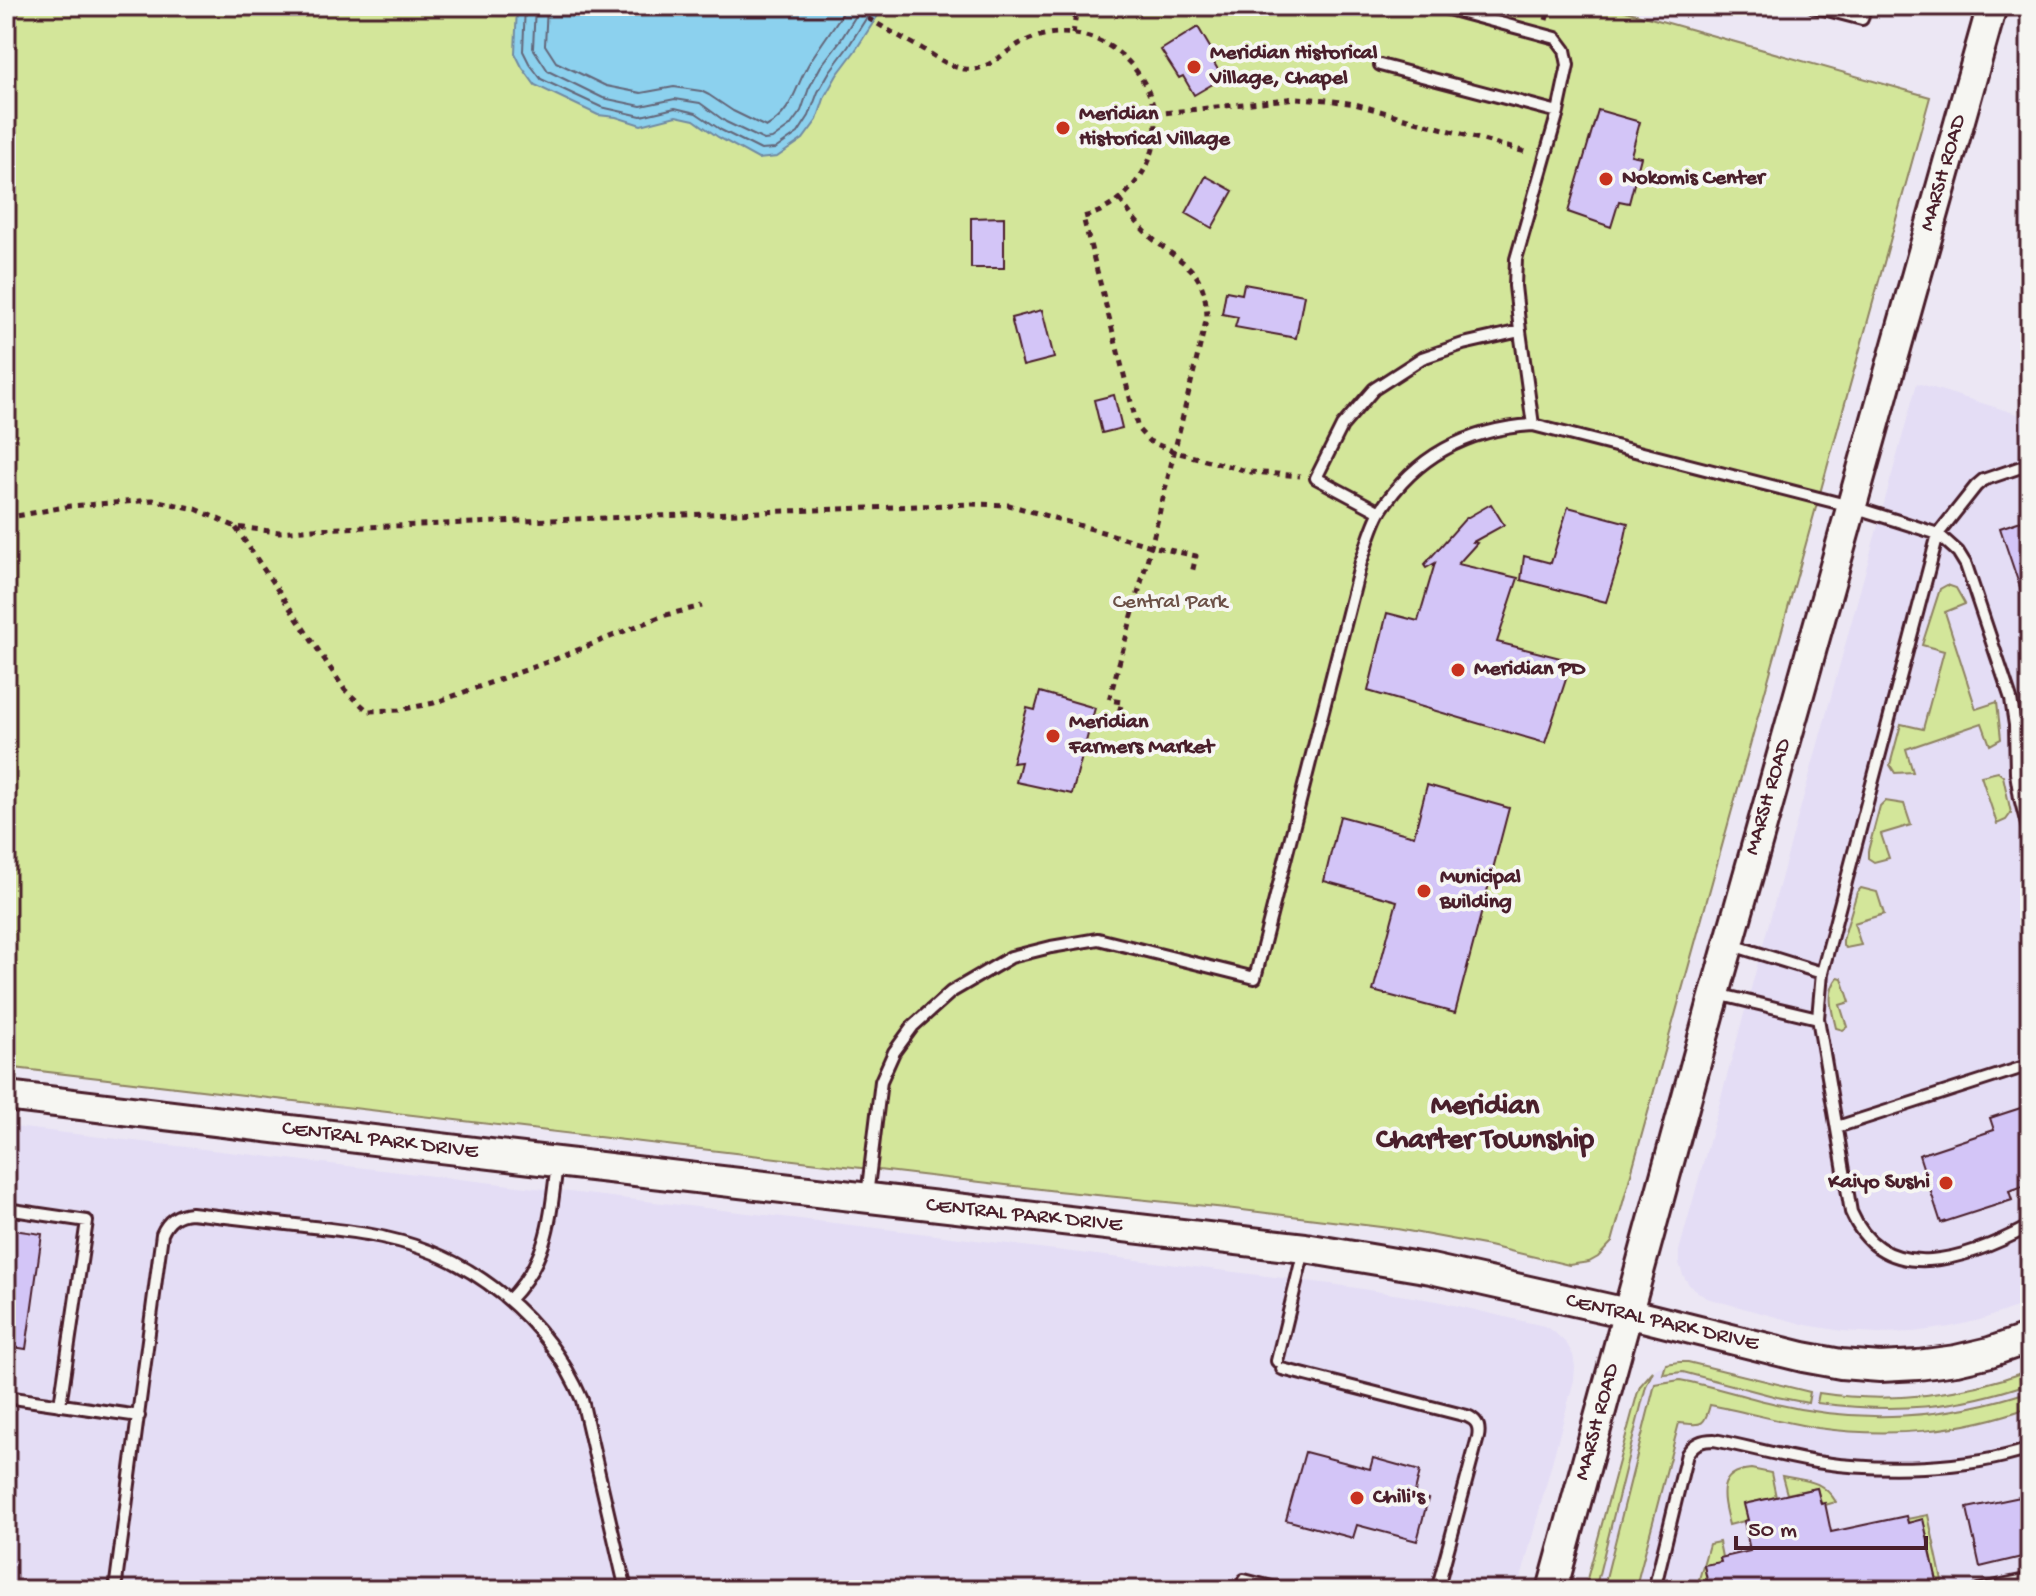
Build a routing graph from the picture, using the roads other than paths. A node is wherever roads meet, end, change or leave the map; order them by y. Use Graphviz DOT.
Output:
graph roads {
  1 [pos="1437,6"];
  2 [pos="1812,6"];
  3 [pos="1865,6"];
  4 [pos="1992,6"];
  5 [pos="1380,65"];
  6 [pos="1558,112"];
  7 [pos="1520,331"];
  8 [pos="1533,425"];
  9 [pos="2030,464"];
  10 [pos="1850,506"];
  11 [pos="1380,512"];
  12 [pos="1938,534"];
  13 [pos="2030,836"];
  14 [pos="1728,944"];
  15 [pos="1822,973"];
  16 [pos="1715,993"];
  17 [pos="1818,1018"];
  18 [pos="2030,1065"];
  19 [pos="6,1096"];
  20 [pos="1837,1127"];
  21 [pos="557,1162"];
  22 [pos="867,1198"];
  23 [pos="6,1209"];
  24 [pos="2030,1226"];
  25 [pos="1305,1248"];
  26 [pos="509,1300"];
  27 [pos="1627,1313"];
  28 [pos="2030,1338"];
  29 [pos="6,1397"];
  30 [pos="60,1405"];
  31 [pos="139,1416"];
  32 [pos="2030,1449"];
  33 [pos="2030,1579"];
  34 [pos="1244,1580"];
  35 [pos="115,1590"];
  36 [pos="626,1590"];
  37 [pos="1284,1590"];
  38 [pos="1437,1590"];
  39 [pos="1552,1590"];
  40 [pos="1654,1590"];
  41 [pos="1978,1590"];
  1 -- 6 [label="lane"];
  2 -- 3 [label="lane"];
  4 -- 10 [label="street, MARSH ROAD"];
  5 -- 6 [label="lane"];
  6 -- 7 [label="lane"];
  7 -- 8 [label="lane"];
  7 -- 11 [label="lane"];
  8 -- 10 [label="lane"];
  8 -- 11 [label="lane"];
  9 -- 12 [label="lane"];
  10 -- 12 [label="lane"];
  10 -- 14 [label="street, MARSH ROAD"];
  11 -- 22 [label="lane"];
  12 -- 13 [label="lane"];
  12 -- 15 [label="lane"];
  14 -- 15 [label="lane"];
  14 -- 16 [label="street, MARSH ROAD"];
  15 -- 17 [label="lane"];
  16 -- 17 [label="lane"];
  16 -- 27 [label="street, MARSH ROAD"];
  17 -- 20 [label="lane"];
  18 -- 20 [label="lane"];
  19 -- 21 [label="street, CENTRAL PARK DRIVE"];
  20 -- 24 [label="lane"];
  21 -- 22 [label="street, CENTRAL PARK DRIVE"];
  21 -- 26 [label="lane"];
  22 -- 25 [label="street, CENTRAL PARK DRIVE"];
  23 -- 30 [label="lane"];
  25 -- 27 [label="street, CENTRAL PARK DRIVE"];
  25 -- 38 [label="lane"];
  26 -- 31 [label="lane"];
  26 -- 36 [label="lane"];
  27 -- 28 [label="street, CENTRAL PARK DRIVE"];
  27 -- 39 [label="street, MARSH ROAD"];
  29 -- 30 [label="lane"];
  30 -- 31 [label="lane"];
  31 -- 35 [label="lane"];
  32 -- 40 [label="lane"];
  33 -- 41 [label="lane"];
  34 -- 37 [label="lane"];
}
